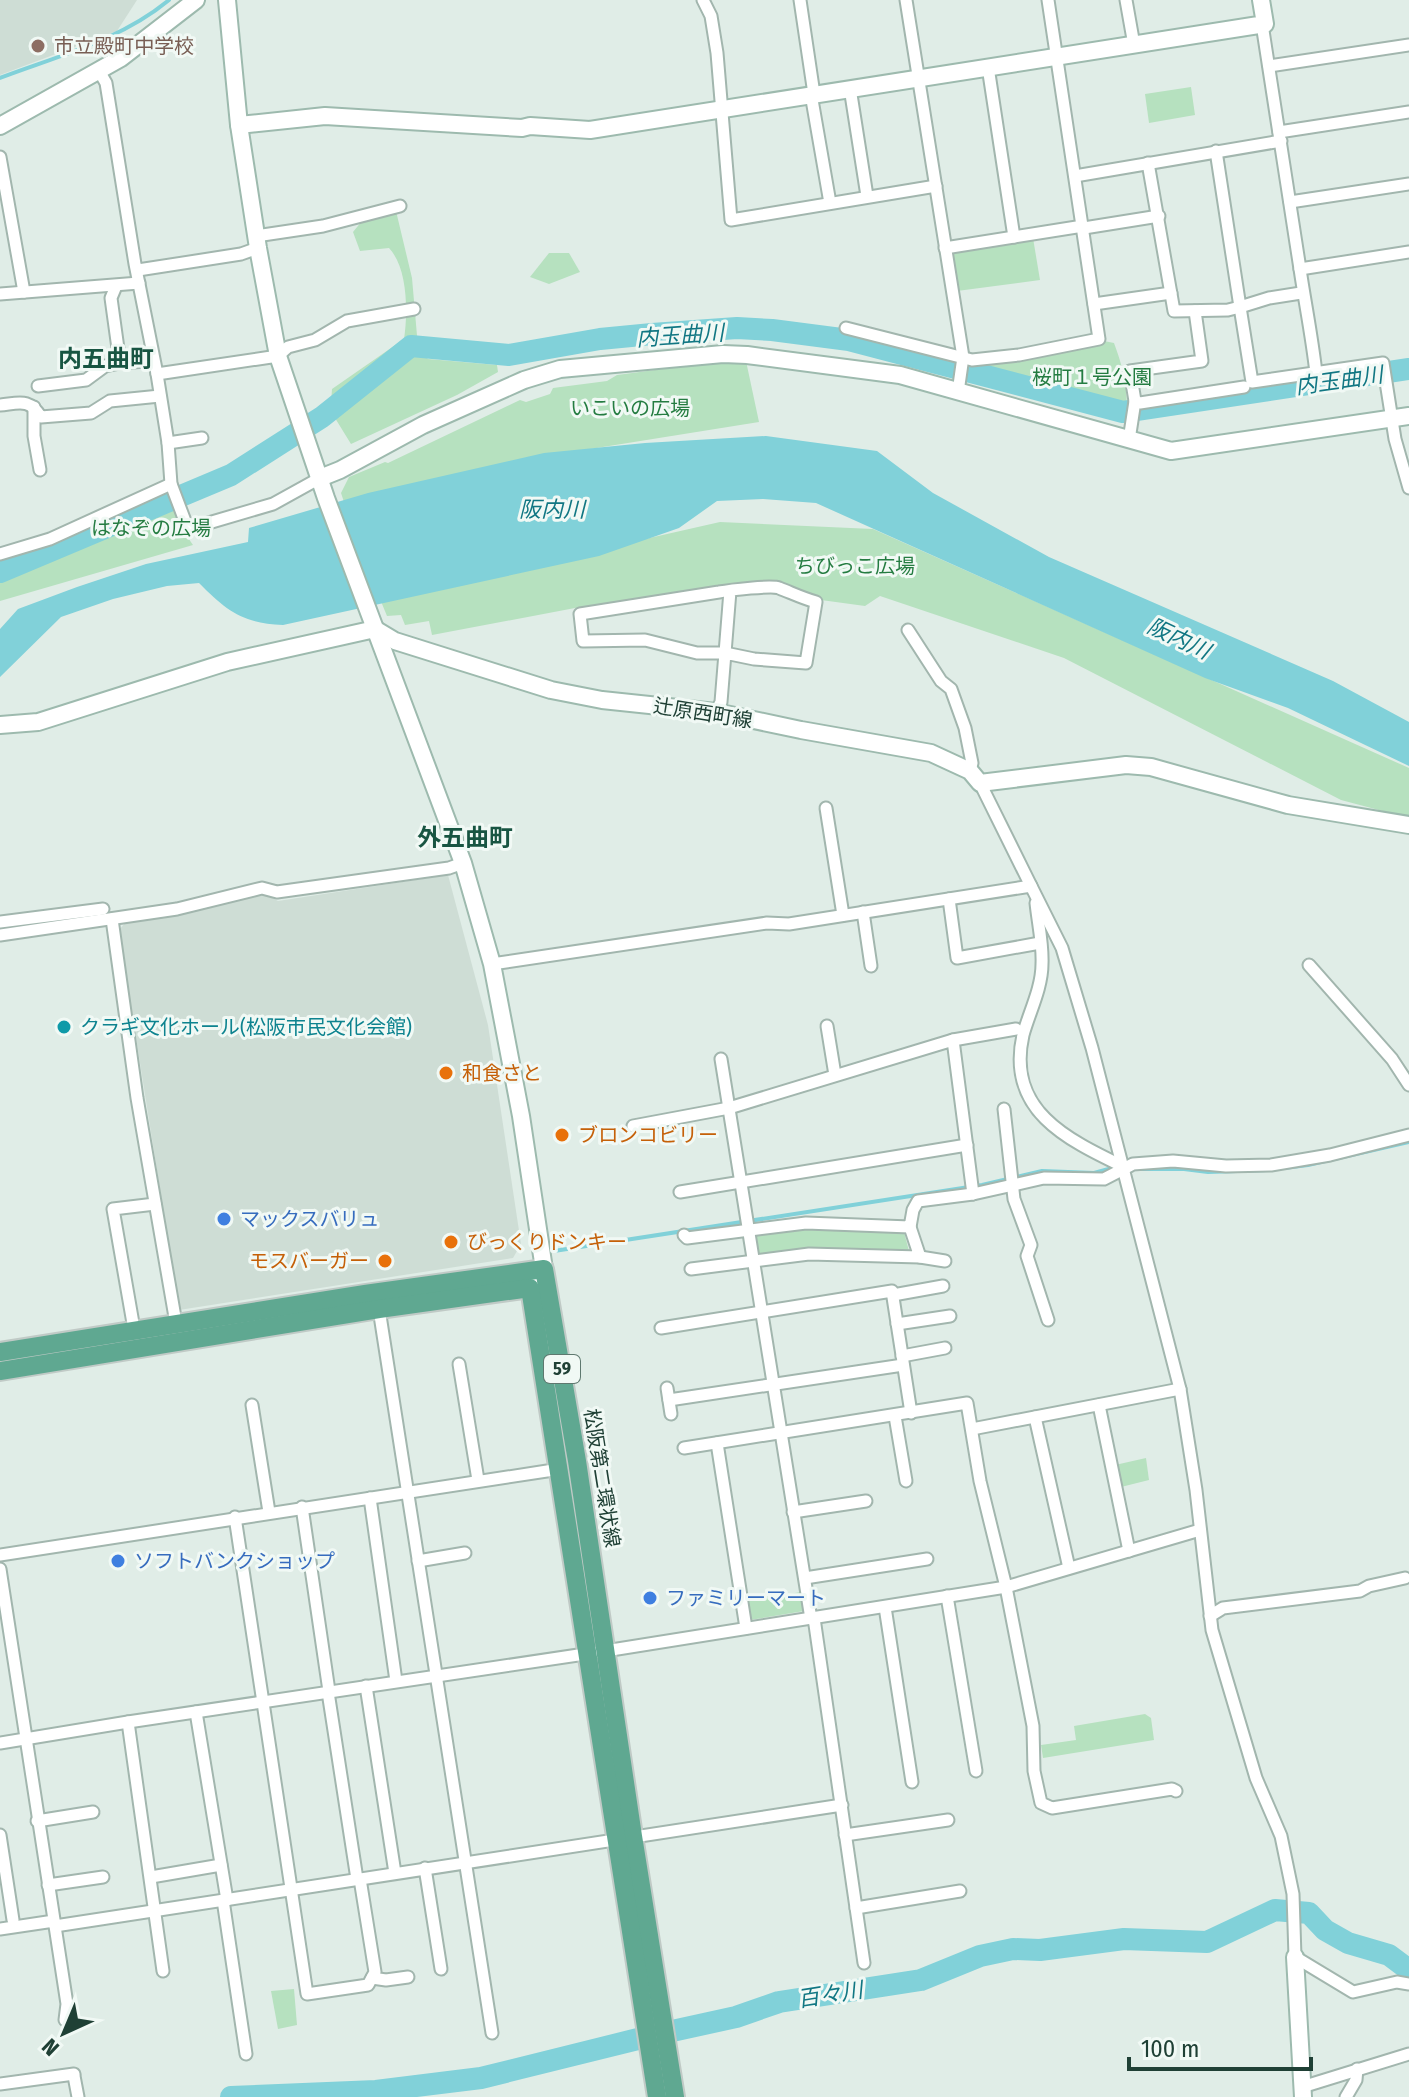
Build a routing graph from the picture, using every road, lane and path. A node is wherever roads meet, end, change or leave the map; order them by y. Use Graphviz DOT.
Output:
graph roads {
  1 [pos="196,0"];
  2 [pos="227,0"];
  3 [pos="703,0"];
  4 [pos="800,0"];
  5 [pos="906,0"];
  6 [pos="1048,0"];
  7 [pos="1126,0"];
  8 [pos="1261,0"];
  9 [pos="1262,24"];
  10 [pos="1134,45"];
  11 [pos="1409,45"];
  12 [pos="1056,58"];
  13 [pos="1269,66"];
  14 [pos="988,67"];
  15 [pos="99,71"];
  16 [pos="919,77"];
  17 [pos="850,88"];
  18 [pos="813,94"];
  19 [pos="723,108"];
  20 [pos="1409,112"];
  21 [pos="239,125"];
  22 [pos="0,126"];
  23 [pos="1280,137"];
  24 [pos="1216,151"];
  25 [pos="0,157"];
  26 [pos="1148,163"];
  27 [pos="1075,176"];
  28 [pos="1409,184"];
  29 [pos="936,186"];
  30 [pos="867,196"];
  31 [pos="1290,202"];
  32 [pos="830,203"];
  33 [pos="400,206"];
  34 [pos="1159,216"];
  35 [pos="1084,227"];
  36 [pos="1014,237"];
  37 [pos="257,242"];
  38 [pos="945,248"];
  39 [pos="1409,252"];
  40 [pos="1300,269"];
  41 [pos="138,270"];
  42 [pos="139,283"];
  43 [pos="116,286"];
  44 [pos="24,292"];
  45 [pos="1171,293"];
  46 [pos="1301,293"];
  47 [pos="0,294"];
  48 [pos="1094,304"];
  49 [pos="1240,307"];
  50 [pos="414,309"];
  51 [pos="1195,311"];
  52 [pos="846,328"];
  53 [pos="278,356"];
  54 [pos="963,358"];
  55 [pos="146,361"];
  56 [pos="120,363"];
  57 [pos="1316,373"];
  58 [pos="157,374"];
  59 [pos="959,384"];
  60 [pos="38,386"];
  61 [pos="1244,387"];
  62 [pos="160,396"];
  63 [pos="1135,402"];
  64 [pos="0,405"];
  65 [pos="34,406"];
  66 [pos="1409,416"];
  67 [pos="1391,419"];
  68 [pos="202,438"];
  69 [pos="1129,440"];
  70 [pos="168,443"];
  71 [pos="40,470"];
  72 [pos="320,478"];
  73 [pos="172,488"];
  74 [pos="1409,488"];
  75 [pos="0,554"];
  76 [pos="730,591"];
  77 [pos="375,629"];
  78 [pos="908,630"];
  79 [pos="725,653"];
  80 [pos="716,712"];
  81 [pos="0,725"];
  82 [pos="975,777"];
  83 [pos="826,808"];
  84 [pos="1409,825"];
  85 [pos="463,863"];
  86 [pos="1033,891"];
  87 [pos="949,899"];
  88 [pos="103,909"];
  89 [pos="863,912"];
  90 [pos="843,915"];
  91 [pos="112,919"];
  92 [pos="0,922"];
  93 [pos="0,935"];
  94 [pos="1040,943"];
  95 [pos="492,964"];
  96 [pos="1309,965"];
  97 [pos="871,966"];
  98 [pos="827,1026"];
  99 [pos="1016,1029"];
  100 [pos="953,1040"];
  101 [pos="721,1059"];
  102 [pos="835,1075"];
  103 [pos="1409,1085"];
  104 [pos="729,1108"];
  105 [pos="1004,1109"];
  106 [pos="633,1126"];
  107 [pos="1409,1135"];
  108 [pos="967,1145"];
  109 [pos="1123,1170"];
  110 [pos="1013,1178"];
  111 [pos="741,1180"];
  112 [pos="972,1186"];
  113 [pos="680,1192"];
  114 [pos="155,1204"];
  115 [pos="747,1223"];
  116 [pos="910,1227"];
  117 [pos="684,1235"];
  118 [pos="920,1257"];
  119 [pos="753,1260"];
  120 [pos="945,1261"];
  121 [pos="544,1269"];
  122 [pos="691,1269"];
  123 [pos="943,1286"];
  124 [pos="530,1288"];
  125 [pos="893,1295"];
  126 [pos="379,1309"];
  127 [pos="761,1311"];
  128 [pos="950,1316"];
  129 [pos="1048,1320"];
  130 [pos="176,1323"];
  131 [pos="897,1324"];
  132 [pos="661,1328"];
  133 [pos="134,1329"];
  134 [pos="945,1348"];
  135 [pos="0,1352"];
  136 [pos="903,1360"];
  137 [pos="459,1364"];
  138 [pos="0,1371"];
  139 [pos="773,1384"];
  140 [pos="1180,1389"];
  141 [pos="252,1405"];
  142 [pos="1099,1405"];
  143 [pos="911,1413"];
  144 [pos="671,1414"];
  145 [pos="895,1416"];
  146 [pos="1035,1417"];
  147 [pos="972,1429"];
  148 [pos="781,1434"];
  149 [pos="717,1443"];
  150 [pos="684,1448"];
  151 [pos="560,1469"];
  152 [pos="478,1480"];
  153 [pos="906,1481"];
  154 [pos="407,1492"];
  155 [pos="370,1498"];
  156 [pos="866,1501"];
  157 [pos="302,1507"];
  158 [pos="269,1512"];
  159 [pos="793,1512"];
  160 [pos="235,1517"];
  161 [pos="1200,1530"];
  162 [pos="1129,1551"];
  163 [pos="465,1553"];
  164 [pos="0,1555"];
  165 [pos="927,1559"];
  166 [pos="418,1561"];
  167 [pos="1069,1568"];
  168 [pos="0,1569"];
  169 [pos="805,1578"];
  170 [pos="1405,1578"];
  171 [pos="1006,1587"];
  172 [pos="947,1596"];
  173 [pos="885,1607"];
  174 [pos="1210,1616"];
  175 [pos="812,1619"];
  176 [pos="746,1628"];
  177 [pos="596,1653"];
  178 [pos="436,1676"];
  179 [pos="396,1681"];
  180 [pos="366,1686"];
  181 [pos="329,1692"];
  182 [pos="263,1702"];
  183 [pos="196,1712"];
  184 [pos="128,1722"];
  185 [pos="25,1739"];
  186 [pos="0,1743"];
  187 [pos="976,1771"];
  188 [pos="912,1782"];
  189 [pos="1176,1791"];
  190 [pos="842,1805"];
  191 [pos="93,1812"];
  192 [pos="948,1820"];
  193 [pos="37,1821"];
  194 [pos="0,1835"];
  195 [pos="845,1835"];
  196 [pos="624,1837"];
  197 [pos="465,1861"];
  198 [pos="221,1865"];
  199 [pos="425,1868"];
  200 [pos="395,1873"];
  201 [pos="103,1877"];
  202 [pos="151,1877"];
  203 [pos="359,1879"];
  204 [pos="48,1885"];
  205 [pos="291,1890"];
  206 [pos="960,1891"];
  207 [pos="225,1900"];
  208 [pos="856,1908"];
  209 [pos="156,1910"];
  210 [pos="13,1920"];
  211 [pos="54,1923"];
  212 [pos="0,1929"];
  213 [pos="1295,1957"];
  214 [pos="864,1963"];
  215 [pos="441,1969"];
  216 [pos="163,1971"];
  217 [pos="408,1977"];
  218 [pos="372,1978"];
  219 [pos="1409,1984"];
  220 [pos="65,2020"];
  221 [pos="492,2033"];
  222 [pos="246,2054"];
  223 [pos="659,2054"];
  224 [pos="1409,2054"];
  225 [pos="1357,2069"];
  226 [pos="0,2084"];
  227 [pos="1303,2092"];
  228 [pos="78,2097"];
  229 [pos="657,2097"];
  230 [pos="675,2097"];
  231 [pos="1346,2097"];
  1 -- 15 [label="street"];
  2 -- 21 [label="street"];
  3 -- 19 [label="street"];
  4 -- 18 [label="street"];
  5 -- 16 [label="street"];
  6 -- 12 [label="street"];
  7 -- 10 [label="street"];
  8 -- 9 [label="street"];
  9 -- 10 [label="street"];
  9 -- 13 [label="street"];
  10 -- 12 [label="street"];
  11 -- 13 [label="street"];
  12 -- 14 [label="street"];
  12 -- 27 [label="street"];
  13 -- 23 [label="street"];
  14 -- 16 [label="street"];
  14 -- 36 [label="street"];
  15 -- 22 [label="street"];
  15 -- 41 [label="street"];
  16 -- 17 [label="street"];
  16 -- 29 [label="street"];
  17 -- 18 [label="street"];
  17 -- 30 [label="street"];
  18 -- 19 [label="street"];
  18 -- 32 [label="street"];
  19 -- 21 [label="street"];
  19 -- 32 [label="street"];
  20 -- 23 [label="street"];
  21 -- 37 [label="street"];
  23 -- 24 [label="street"];
  23 -- 31 [label="street"];
  24 -- 26 [label="street"];
  24 -- 49 [label="street"];
  25 -- 44 [label="street"];
  26 -- 27 [label="street"];
  26 -- 34 [label="street"];
  27 -- 35 [label="street"];
  28 -- 31 [label="street"];
  29 -- 30 [label="street"];
  29 -- 38 [label="street"];
  30 -- 32 [label="street"];
  31 -- 40 [label="street"];
  33 -- 37 [label="street"];
  34 -- 35 [label="street"];
  34 -- 45 [label="street"];
  35 -- 36 [label="street"];
  35 -- 48 [label="street"];
  36 -- 38 [label="street"];
  37 -- 41 [label="street"];
  37 -- 53 [label="street"];
  38 -- 54 [label="street"];
  39 -- 40 [label="street"];
  40 -- 46 [label="street"];
  41 -- 42 [label="street"];
  42 -- 43 [label="street"];
  42 -- 58 [label="street"];
  43 -- 44 [label="street"];
  43 -- 56 [label="street"];
  44 -- 47 [label="street"];
  45 -- 48 [label="street"];
  45 -- 51 [label="street"];
  46 -- 49 [label="street"];
  46 -- 57 [label="street"];
  48 -- 54 [label="street"];
  49 -- 51 [label="street"];
  49 -- 57 [label="street"];
  50 -- 53 [label="street"];
  51 -- 63 [label="street"];
  52 -- 54 [label="street"];
  53 -- 58 [label="street"];
  53 -- 72 [label="street"];
  54 -- 59 [label="street"];
  55 -- 56 [label="street"];
  56 -- 60 [label="street"];
  57 -- 67 [label="street"];
  58 -- 62 [label="street"];
  59 -- 69 [label="street"];
  59 -- 72 [label="street"];
  61 -- 63 [label="street"];
  62 -- 65 [label="street"];
  62 -- 70 [label="street"];
  63 -- 69 [label="street"];
  64 -- 65 [label="street"];
  65 -- 71 [label="street"];
  66 -- 67 [label="street"];
  67 -- 69 [label="street"];
  67 -- 74 [label="street"];
  68 -- 70 [label="street"];
  70 -- 73 [label="street"];
  72 -- 73 [label="street"];
  72 -- 77 [label="street"];
  73 -- 75 [label="street"];
  76 -- 79 [label="street"];
  76 -- 79 [label="street"];
  76 -- 79 [label="street"];
  77 -- 80 [label="street, 辻原西町線"];
  77 -- 81 [label="street"];
  77 -- 85 [label="street"];
  78 -- 82 [label="street"];
  79 -- 80 [label="street"];
  80 -- 82 [label="street, 辻原西町線"];
  82 -- 84 [label="street"];
  82 -- 86 [label="street"];
  83 -- 90 [label="street"];
  85 -- 91 [label="street"];
  85 -- 95 [label="street"];
  86 -- 87 [label="street"];
  86 -- 94 [label="street"];
  86 -- 109 [label="street"];
  87 -- 89 [label="street"];
  87 -- 94 [label="street"];
  88 -- 92 [label="street"];
  89 -- 90 [label="street"];
  89 -- 97 [label="street"];
  90 -- 95 [label="street"];
  91 -- 93 [label="street"];
  91 -- 114 [label="street"];
  94 -- 109 [label="street"];
  95 -- 121 [label="street"];
  96 -- 103 [label="street"];
  98 -- 102 [label="street"];
  99 -- 100 [label="street"];
  100 -- 102 [label="street"];
  100 -- 108 [label="street"];
  101 -- 104 [label="street"];
  102 -- 104 [label="street"];
  104 -- 106 [label="street"];
  104 -- 111 [label="street"];
  105 -- 110 [label="street"];
  107 -- 109 [label="street"];
  108 -- 111 [label="street"];
  108 -- 112 [label="street"];
  109 -- 110 [label="street"];
  109 -- 140 [label="street"];
  110 -- 112 [label="street"];
  110 -- 129 [label="street"];
  111 -- 113 [label="street"];
  111 -- 115 [label="street"];
  112 -- 116 [label="street"];
  114 -- 130 [label="street"];
  114 -- 133 [label="street"];
  115 -- 116 [label="street"];
  115 -- 117 [label="street"];
  115 -- 119 [label="street"];
  116 -- 118 [label="street"];
  118 -- 119 [label="street"];
  118 -- 120 [label="street"];
  119 -- 122 [label="street"];
  119 -- 127 [label="street"];
  121 -- 124 [label="street"];
  121 -- 130 [label="main road"];
  121 -- 177 [label="main road, 松阪第二環状線 / 59"];
  123 -- 125 [label="street"];
  124 -- 126 [label="main road"];
  124 -- 151 [label="main road, 松阪第二環状線 / 59"];
  125 -- 127 [label="street"];
  125 -- 131 [label="street"];
  126 -- 138 [label="main road"];
  126 -- 154 [label="street"];
  127 -- 132 [label="street"];
  127 -- 139 [label="street"];
  128 -- 131 [label="street"];
  130 -- 133 [label="main road"];
  131 -- 136 [label="street"];
  133 -- 135 [label="main road"];
  134 -- 136 [label="street"];
  136 -- 139 [label="street"];
  136 -- 143 [label="street"];
  137 -- 152 [label="street"];
  139 -- 144 [label="street"];
  139 -- 148 [label="street"];
  140 -- 142 [label="street"];
  140 -- 161 [label="street"];
  141 -- 158 [label="street"];
  142 -- 146 [label="street"];
  142 -- 162 [label="street"];
  143 -- 145 [label="street"];
  143 -- 147 [label="street"];
  145 -- 148 [label="street"];
  145 -- 153 [label="street"];
  146 -- 147 [label="street"];
  146 -- 167 [label="street"];
  147 -- 171 [label="street"];
  148 -- 149 [label="street"];
  148 -- 159 [label="street"];
  149 -- 150 [label="street"];
  149 -- 176 [label="street"];
  151 -- 152 [label="street"];
  151 -- 177 [label="main road, 松阪第二環状線 / 59"];
  152 -- 154 [label="street"];
  154 -- 155 [label="street"];
  154 -- 166 [label="street"];
  155 -- 157 [label="street"];
  155 -- 179 [label="street"];
  156 -- 159 [label="street"];
  157 -- 158 [label="street"];
  157 -- 181 [label="street"];
  158 -- 160 [label="street"];
  159 -- 169 [label="street"];
  160 -- 164 [label="street"];
  160 -- 182 [label="street"];
  161 -- 162 [label="street"];
  161 -- 174 [label="street"];
  162 -- 167 [label="street"];
  163 -- 166 [label="street"];
  165 -- 169 [label="street"];
  166 -- 178 [label="street"];
  167 -- 171 [label="street"];
  168 -- 185 [label="street"];
  169 -- 175 [label="street"];
  170 -- 174 [label="street"];
  171 -- 172 [label="street"];
  171 -- 189 [label="street"];
  172 -- 173 [label="street"];
  172 -- 187 [label="street"];
  173 -- 175 [label="street"];
  173 -- 188 [label="street"];
  174 -- 213 [label="street"];
  175 -- 176 [label="street"];
  175 -- 190 [label="street"];
  176 -- 177 [label="street"];
  177 -- 178 [label="street"];
  177 -- 196 [label="main road, 松阪第二環状線 / 59"];
  178 -- 179 [label="street"];
  178 -- 197 [label="street"];
  179 -- 180 [label="street"];
  180 -- 181 [label="street"];
  180 -- 200 [label="street"];
  181 -- 182 [label="street"];
  181 -- 203 [label="street"];
  182 -- 183 [label="street"];
  182 -- 205 [label="street"];
  183 -- 184 [label="street"];
  183 -- 198 [label="street"];
  184 -- 185 [label="street"];
  184 -- 202 [label="street"];
  185 -- 186 [label="street"];
  185 -- 193 [label="street"];
  190 -- 195 [label="street"];
  190 -- 196 [label="street"];
  191 -- 193 [label="street"];
  192 -- 195 [label="street"];
  193 -- 204 [label="street"];
  194 -- 210 [label="street"];
  195 -- 208 [label="street"];
  196 -- 197 [label="street"];
  196 -- 223 [label="main road, 松阪第二環状線 / 59"];
  197 -- 199 [label="street"];
  197 -- 221 [label="street"];
  198 -- 202 [label="street"];
  198 -- 207 [label="street"];
  199 -- 200 [label="street"];
  199 -- 215 [label="street"];
  200 -- 203 [label="street"];
  201 -- 204 [label="street"];
  202 -- 209 [label="street"];
  203 -- 205 [label="street"];
  203 -- 218 [label="street"];
  204 -- 211 [label="street"];
  205 -- 207 [label="street"];
  205 -- 218 [label="street"];
  206 -- 208 [label="street"];
  207 -- 209 [label="street"];
  207 -- 222 [label="street"];
  208 -- 214 [label="street"];
  209 -- 211 [label="street"];
  209 -- 216 [label="street"];
  211 -- 212 [label="street"];
  211 -- 220 [label="street"];
  213 -- 219 [label="street"];
  213 -- 227 [label="street"];
  217 -- 218 [label="street"];
  223 -- 229 [label="main road, 松阪第二環状線 / 59"];
  223 -- 230 [label="main road, 松阪第二環状線 / 59"];
  224 -- 225 [label="street"];
  225 -- 227 [label="street"];
  225 -- 231 [label="street"];
  226 -- 228 [label="street"];
}
